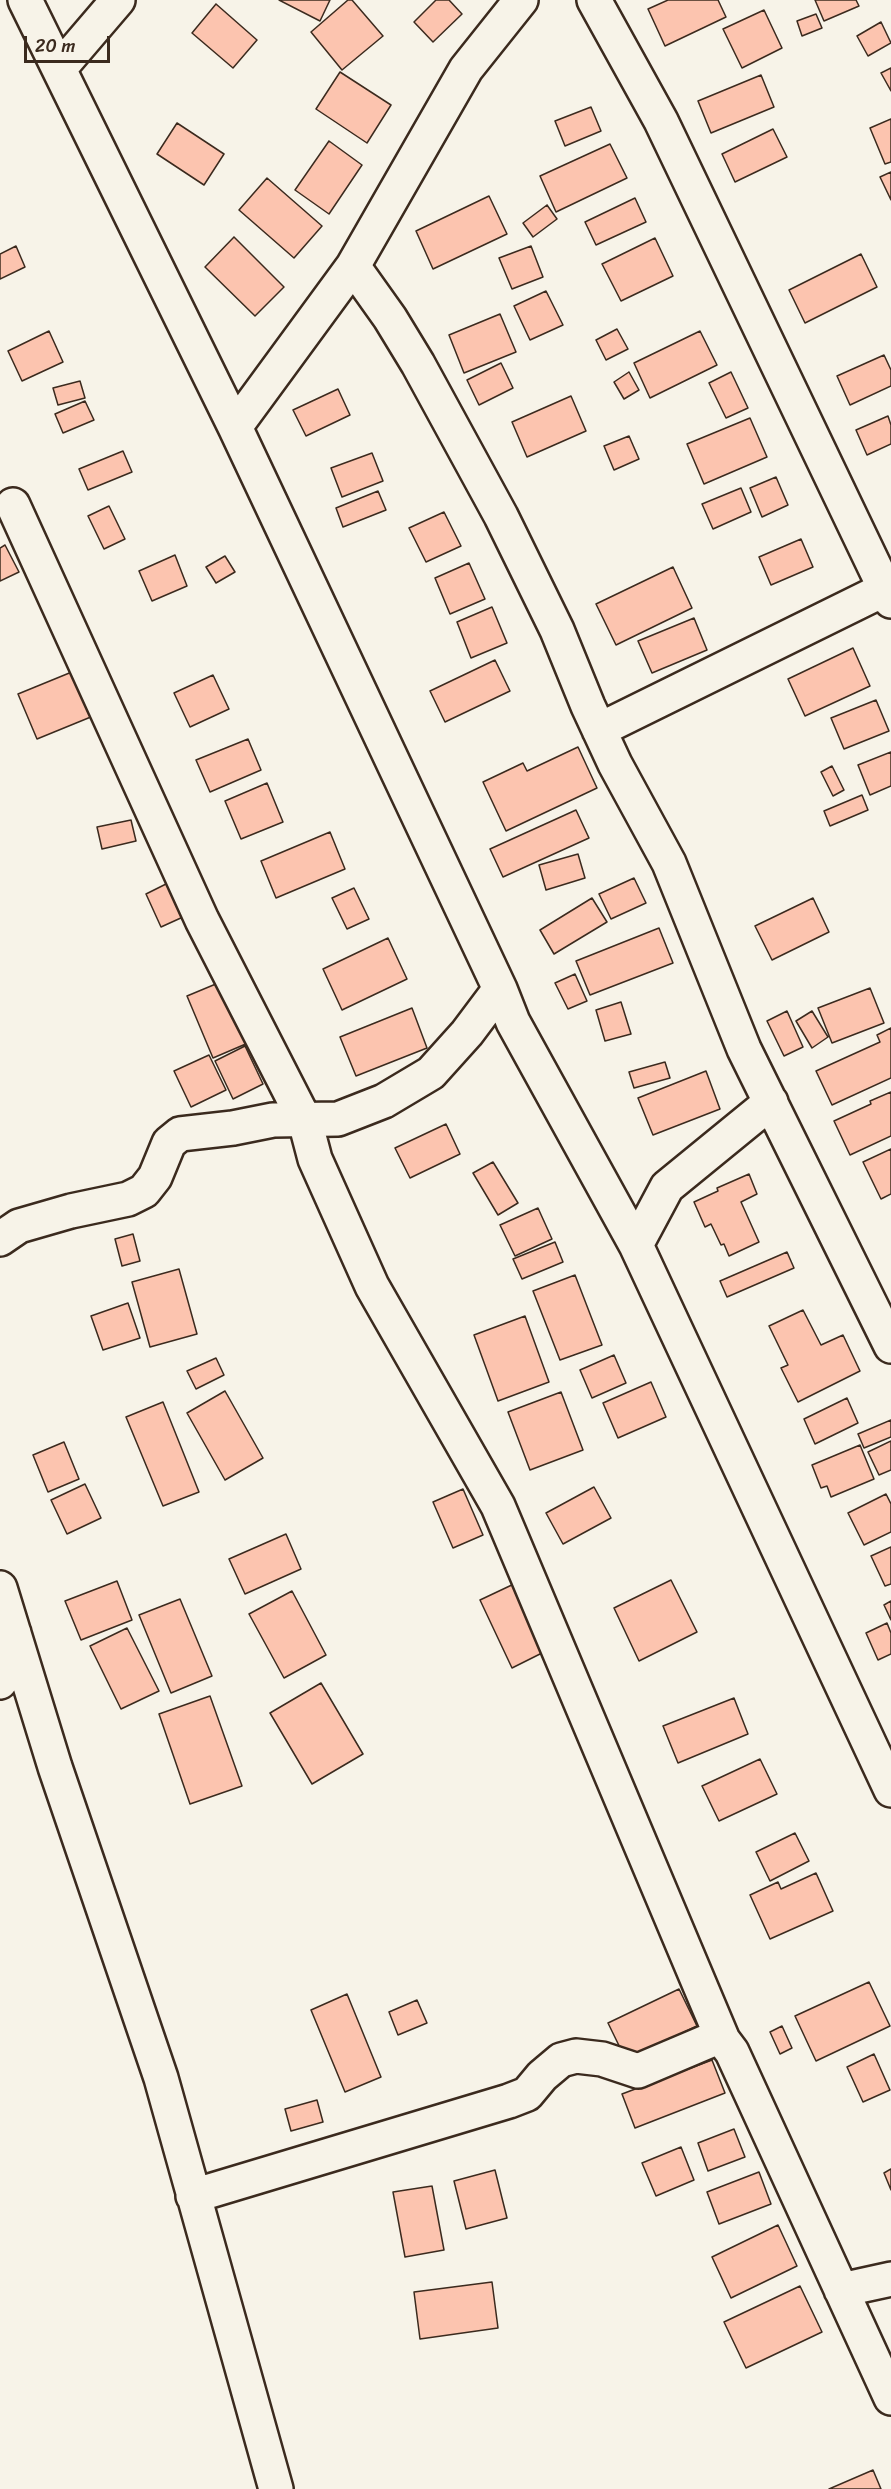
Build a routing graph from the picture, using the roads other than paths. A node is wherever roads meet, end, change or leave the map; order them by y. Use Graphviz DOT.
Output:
graph roads {
  1 [pos="25,0"];
  2 [pos="118,0"];
  3 [pos="521,0"];
  4 [pos="594,0"];
  5 [pos="59,69"];
  6 [pos="353,266"];
  7 [pos="235,427"];
  8 [pos="13,505"];
  9 [pos="888,595"];
  10 [pos="599,730"];
  11 [pos="500,989"];
  12 [pos="771,1102"];
  13 [pos="305,1121"];
  14 [pos="0,1239"];
  15 [pos="636,1245"];
  16 [pos="891,1346"];
  17 [pos="0,1588"];
  18 [pos="14,1633"];
  19 [pos="0,1682"];
  20 [pos="891,1790"];
  21 [pos="723,2040"];
  22 [pos="193,2196"];
  23 [pos="891,2280"];
  24 [pos="841,2290"];
  25 [pos="891,2398"];
  26 [pos="276,2489"];
  1 -- 5 [label="street"];
  2 -- 5 [label="street"];
  3 -- 6 [label="street"];
  4 -- 9 [label="street"];
  5 -- 7 [label="street"];
  6 -- 7 [label="street"];
  6 -- 10 [label="street"];
  7 -- 11 [label="street"];
  8 -- 13 [label="street"];
  9 -- 10 [label="street"];
  10 -- 12 [label="street"];
  11 -- 13 [label="street"];
  11 -- 15 [label="street"];
  12 -- 15 [label="street"];
  12 -- 16 [label="street"];
  13 -- 14 [label="street"];
  13 -- 21 [label="street"];
  15 -- 20 [label="street"];
  17 -- 18 [label="street"];
  18 -- 19 [label="street"];
  18 -- 22 [label="street"];
  21 -- 22 [label="street"];
  21 -- 24 [label="street"];
  22 -- 26 [label="street"];
  23 -- 24 [label="street"];
  24 -- 25 [label="street"];
}
